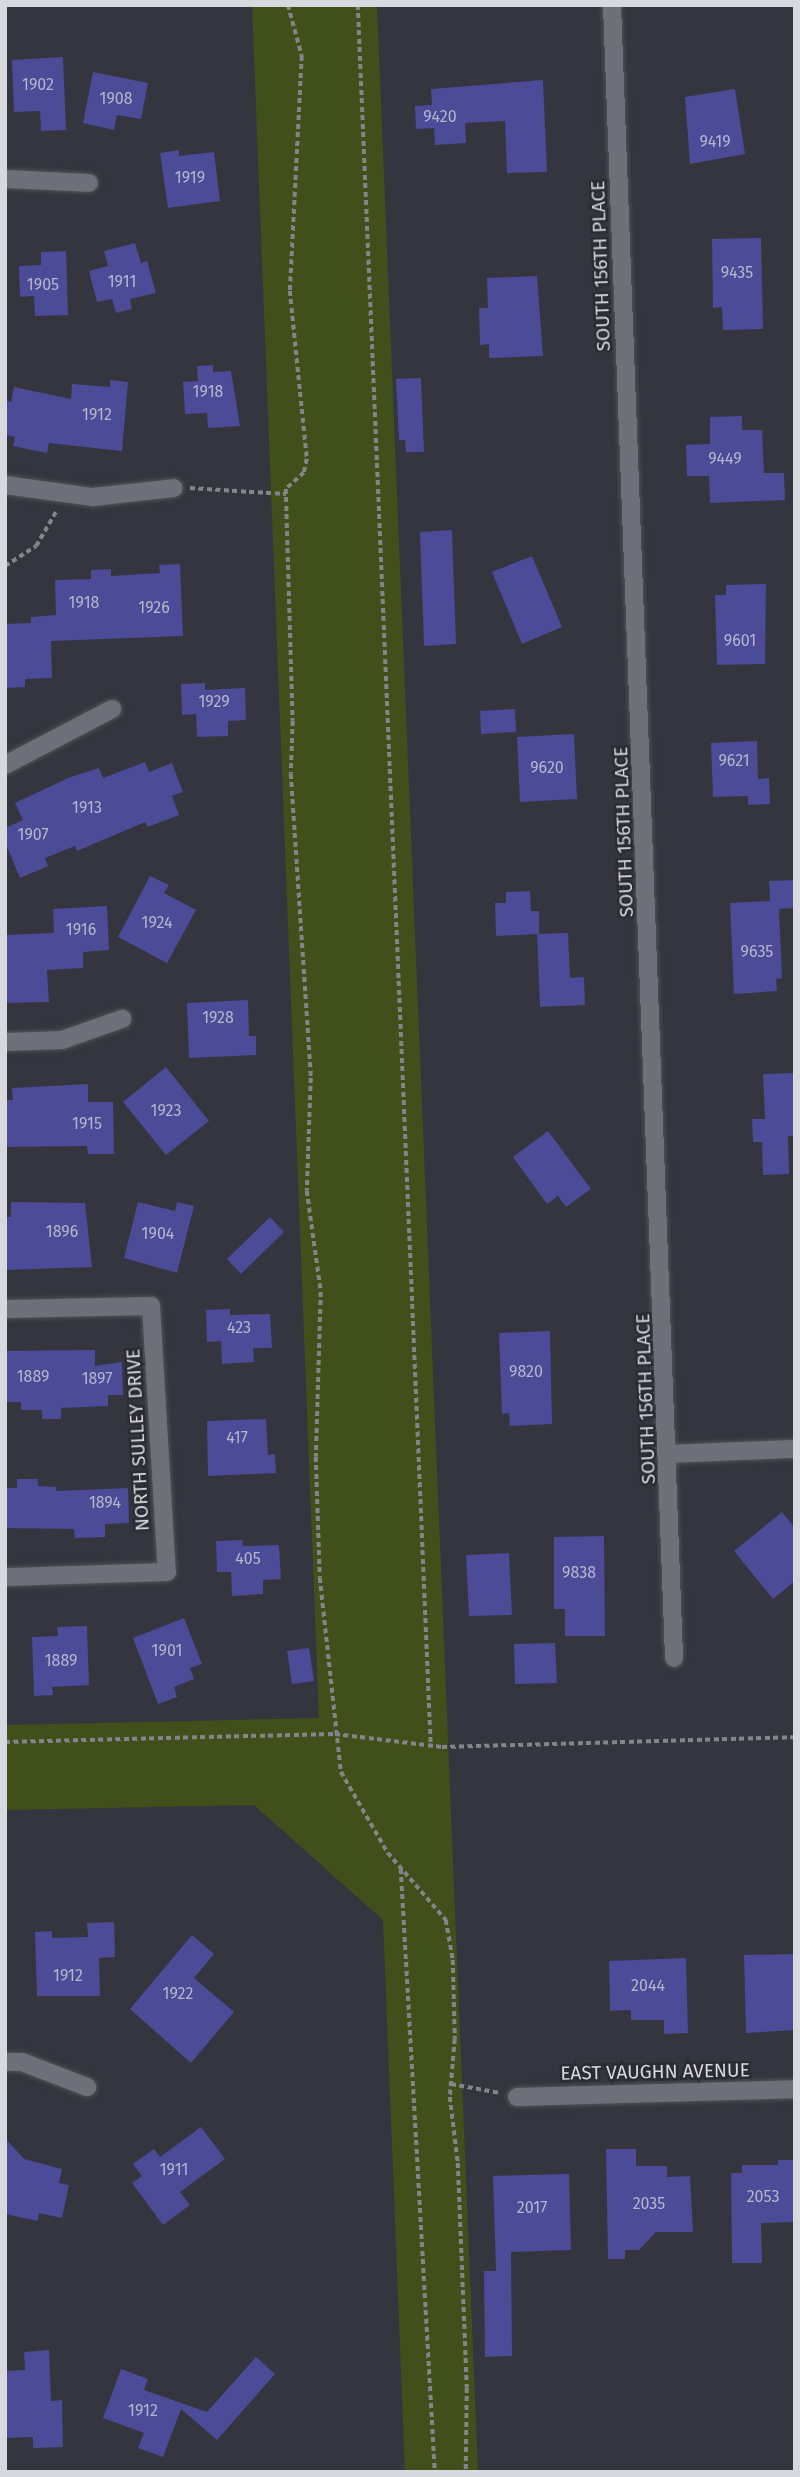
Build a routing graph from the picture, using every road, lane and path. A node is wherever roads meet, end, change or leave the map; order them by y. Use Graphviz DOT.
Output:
graph roads {
  1 [pos="288,5"];
  2 [pos="358,5"];
  3 [pos="612,5"];
  4 [pos="5,179"];
  5 [pos="89,183"];
  6 [pos="5,485"];
  7 [pos="174,488"];
  8 [pos="65,493"];
  9 [pos="286,494"];
  10 [pos="5,566"];
  11 [pos="112,709"];
  12 [pos="5,765"];
  13 [pos="122,1019"];
  14 [pos="5,1042"];
  15 [pos="5,1309"];
  16 [pos="795,1449"];
  17 [pos="669,1454"];
  18 [pos="5,1577"];
  19 [pos="674,1658"];
  20 [pos="335,1734"];
  21 [pos="795,1737"];
  22 [pos="5,1742"];
  23 [pos="431,1746"];
  24 [pos="401,1867"];
  25 [pos="5,2062"];
  26 [pos="451,2084"];
  27 [pos="87,2087"];
  28 [pos="795,2089"];
  29 [pos="517,2096"];
  30 [pos="435,2472"];
  31 [pos="466,2472"];
  1 -- 9 [label="path"];
  2 -- 23 [label="path"];
  3 -- 17 [label="street, SOUTH 156TH PLACE"];
  4 -- 5 [label="street"];
  6 -- 8 [label="street"];
  7 -- 8 [label="street"];
  7 -- 9 [label="path"];
  8 -- 10 [label="path"];
  9 -- 20 [label="path"];
  11 -- 12 [label="street"];
  13 -- 14 [label="street"];
  15 -- 18 [label="street, NORTH SULLEY DRIVE"];
  16 -- 17 [label="street"];
  17 -- 19 [label="street, SOUTH 156TH PLACE"];
  20 -- 22 [label="path"];
  20 -- 23 [label="path"];
  20 -- 24 [label="path"];
  21 -- 23 [label="path"];
  24 -- 26 [label="path"];
  24 -- 30 [label="path"];
  25 -- 27 [label="street"];
  26 -- 29 [label="path"];
  26 -- 31 [label="path"];
  28 -- 29 [label="street, EAST VAUGHN AVENUE"];
}
